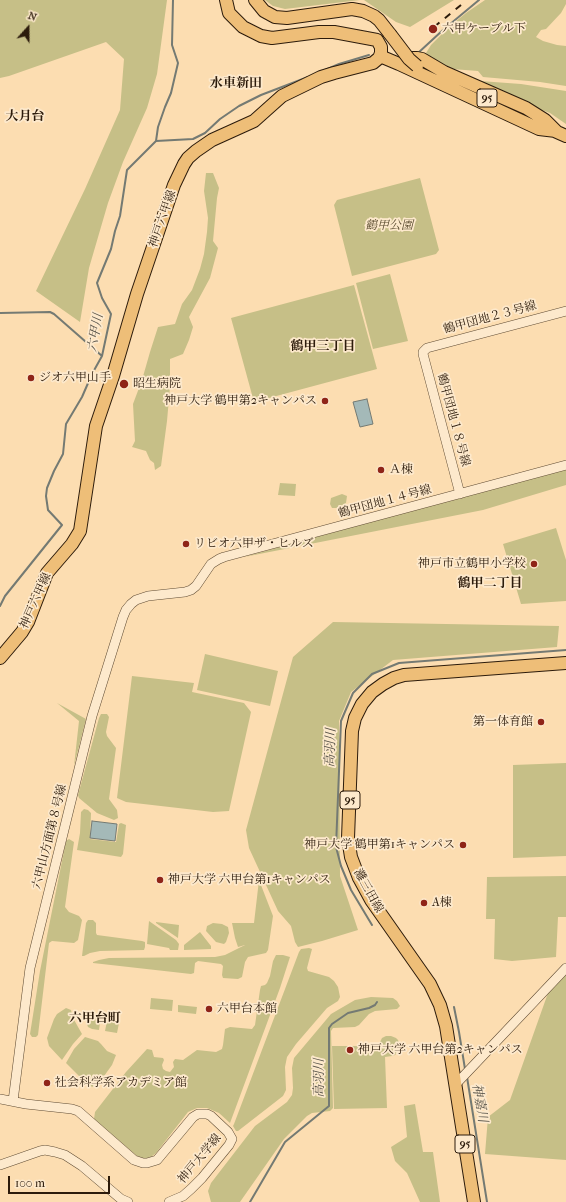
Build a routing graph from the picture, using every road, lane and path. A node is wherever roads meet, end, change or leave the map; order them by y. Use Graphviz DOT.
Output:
graph roads {
  1 [pos="226,0"];
  2 [pos="255,0"];
  3 [pos="380,56"];
  4 [pos="561,133"];
  5 [pos="566,311"];
  6 [pos="423,352"];
  7 [pos="566,465"];
  8 [pos="460,494"];
  9 [pos="148,596"];
  10 [pos="0,658"];
  11 [pos="566,663"];
  12 [pos="566,968"];
  13 [pos="459,1082"];
  14 [pos="0,1099"];
  15 [pos="13,1102"];
  16 [pos="0,1165"];
  17 [pos="128,1202"];
  18 [pos="169,1202"];
  19 [pos="474,1202"];
  1 -- 3 [label="main road"];
  2 -- 4 [label="main road, 95, bridge"];
  3 -- 4 [label="main road"];
  3 -- 10 [label="main road, 神戸六甲線"];
  5 -- 6 [label="street, 鶴甲団地２３号線"];
  6 -- 8 [label="street, 鶴甲団地１８号線"];
  7 -- 8 [label="street, 鶴甲団地１４号線"];
  8 -- 9 [label="street, 鶴甲団地１４号線"];
  9 -- 15 [label="street, 六甲山方面第８号線"];
  11 -- 13 [label="main road, 灘三田線 / 95"];
  12 -- 13 [label="street"];
  13 -- 19 [label="main road, 灘三田線 / 95"];
  14 -- 15 [label="street"];
  15 -- 18 [label="street, 神戸大学線"];
  16 -- 17 [label="street"];
}
